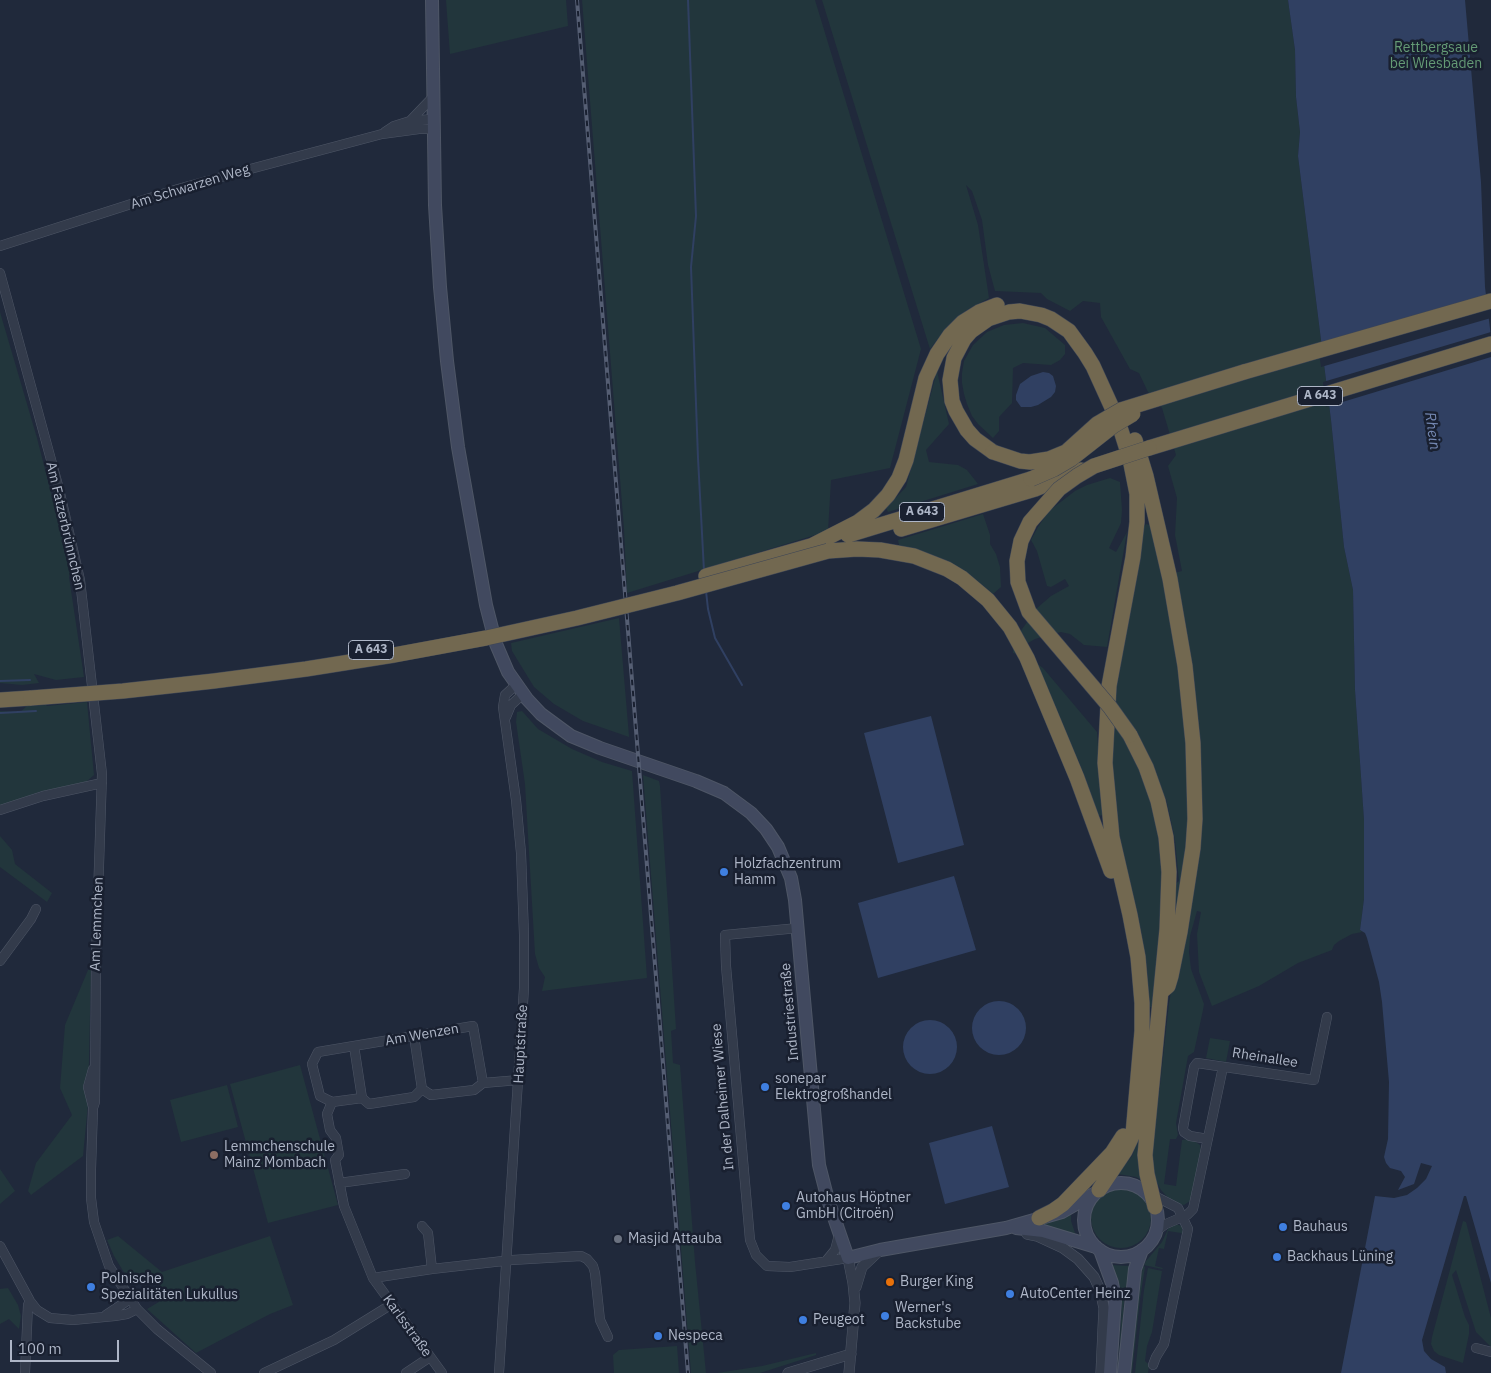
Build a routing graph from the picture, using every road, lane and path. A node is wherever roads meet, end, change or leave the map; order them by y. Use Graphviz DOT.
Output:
graph roads {
  1 [pos="432,0"];
  2 [pos="433,97"];
  3 [pos="410,121"];
  4 [pos="433,124"];
  5 [pos="382,134"];
  6 [pos="0,246"];
  7 [pos="0,273"];
  8 [pos="2,287"];
  9 [pos="1491,300"];
  10 [pos="1491,308"];
  11 [pos="1491,344"];
  12 [pos="1103,375"];
  13 [pos="1094,466"];
  14 [pos="813,545"];
  15 [pos="828,551"];
  16 [pos="519,689"];
  17 [pos="0,692"];
  18 [pos="31,694"];
  19 [pos="0,700"];
  20 [pos="102,783"];
  21 [pos="0,810"];
  22 [pos="36,909"];
  23 [pos="798,928"];
  24 [pos="0,961"];
  25 [pos="1140,973"];
  26 [pos="1161,992"];
  27 [pos="1327,1017"];
  28 [pos="414,1036"];
  29 [pos="354,1046"];
  30 [pos="1223,1067"];
  31 [pos="519,1080"];
  32 [pos="483,1084"];
  33 [pos="1138,1089"];
  34 [pos="422,1090"];
  35 [pos="362,1098"];
  36 [pos="332,1102"];
  37 [pos="1208,1139"];
  38 [pos="405,1174"];
  39 [pos="339,1183"];
  40 [pos="1098,1191"];
  41 [pos="1149,1197"];
  42 [pos="1195,1200"];
  43 [pos="1178,1208"];
  44 [pos="1183,1217"];
  45 [pos="1039,1218"];
  46 [pos="422,1226"];
  47 [pos="1002,1228"];
  48 [pos="1156,1231"];
  49 [pos="840,1233"];
  50 [pos="0,1246"];
  51 [pos="1098,1248"];
  52 [pos="880,1250"];
  53 [pos="1142,1250"];
  54 [pos="848,1258"];
  55 [pos="826,1260"];
  56 [pos="506,1261"];
  57 [pos="432,1269"];
  58 [pos="373,1278"];
  59 [pos="855,1295"];
  60 [pos="130,1299"];
  61 [pos="30,1301"];
  62 [pos="392,1304"];
  63 [pos="137,1309"];
  64 [pos="103,1316"];
  65 [pos="608,1337"];
  66 [pos="1113,1343"];
  67 [pos="1476,1348"];
  68 [pos="1491,1352"];
  69 [pos="851,1354"];
  70 [pos="430,1357"];
  71 [pos="1154,1365"];
  72 [pos="498,1372"];
  73 [pos="25,1373"];
  74 [pos="210,1373"];
  75 [pos="264,1373"];
  76 [pos="406,1373"];
  77 [pos="442,1373"];
  78 [pos="788,1373"];
  79 [pos="849,1373"];
  80 [pos="1102,1373"];
  81 [pos="1110,1373"];
  82 [pos="1124,1373"];
  1 -- 2 [label="main road, Industriestraße"];
  2 -- 3 [label="street, Am Schwarzen Weg"];
  2 -- 4 [label="main road, Industriestraße"];
  3 -- 4 [label="street, Am Schwarzen Weg"];
  3 -- 5 [label="street, Am Schwarzen Weg"];
  4 -- 5 [label="street, Am Schwarzen Weg"];
  4 -- 16 [label="main road, Industriestraße"];
  5 -- 6 [label="street, Am Schwarzen Weg"];
  7 -- 8 [label="street, Am Fatzerbrünnchen"];
  8 -- 20 [label="street, Am Fatzerbrünnchen"];
  9 -- 12 [label="highway, bridge"];
  10 -- 14 [label="highway, A 643, bridge"];
  11 -- 13 [label="highway, A 643, bridge"];
  12 -- 14 [label="highway"];
  12 -- 25 [label="highway"];
  12 -- 26 [label="highway"];
  13 -- 15 [label="highway, A 643, bridge"];
  13 -- 26 [label="highway, bridge"];
  14 -- 18 [label="highway, A 643"];
  15 -- 18 [label="highway, A 643, bridge"];
  15 -- 25 [label="highway"];
  16 -- 23 [label="main road, Industriestraße"];
  16 -- 31 [label="street, Hauptstraße"];
  17 -- 18 [label="highway, A 643"];
  18 -- 19 [label="highway, A 643"];
  20 -- 21 [label="street"];
  20 -- 60 [label="street, Am Lemmchen"];
  22 -- 24 [label="street"];
  23 -- 49 [label="main road, Industriestraße"];
  23 -- 55 [label="street, In der Dalheimer Wiese"];
  25 -- 33 [label="highway"];
  26 -- 41 [label="highway"];
  27 -- 30 [label="street, Rheinallee"];
  28 -- 29 [label="street, Am Wenzen"];
  28 -- 32 [label="street, Am Wenzen"];
  28 -- 34 [label="street"];
  29 -- 35 [label="street"];
  29 -- 36 [label="street, Am Wenzen"];
  30 -- 37 [label="street, Rheinallee"];
  30 -- 37 [label="street"];
  31 -- 32 [label="street"];
  31 -- 56 [label="street, Hauptstraße"];
  32 -- 34 [label="street"];
  33 -- 40 [label="highway"];
  33 -- 45 [label="highway"];
  34 -- 35 [label="street"];
  35 -- 36 [label="street"];
  36 -- 39 [label="street, Karlsstraße"];
  37 -- 42 [label="street, Rheinallee"];
  38 -- 39 [label="street"];
  39 -- 58 [label="street, Karlsstraße"];
  40 -- 41 [label="main road"];
  40 -- 45 [label="main road, In der Dalheimer Wiese"];
  40 -- 51 [label="main road"];
  41 -- 43 [label="street"];
  41 -- 48 [label="main road"];
  42 -- 43 [label="street"];
  42 -- 44 [label="street, Rheinallee"];
  43 -- 44 [label="street"];
  44 -- 48 [label="street, Rheinallee"];
  44 -- 71 [label="street"];
  45 -- 47 [label="main road, In der Dalheimer Wiese"];
  46 -- 57 [label="street"];
  47 -- 51 [label="main road, In der Dalheimer Wiese"];
  47 -- 52 [label="main road, In der Dalheimer Wiese"];
  47 -- 80 [label="street"];
  48 -- 53 [label="main road"];
  49 -- 52 [label="main road"];
  49 -- 54 [label="main road, Industriestraße"];
  49 -- 55 [label="street"];
  50 -- 61 [label="street"];
  51 -- 53 [label="main road"];
  51 -- 66 [label="main road"];
  52 -- 54 [label="main road, In der Dalheimer Wiese"];
  52 -- 59 [label="street"];
  53 -- 82 [label="main road"];
  54 -- 55 [label="street, In der Dalheimer Wiese"];
  54 -- 59 [label="street, Industriestraße"];
  56 -- 57 [label="street, Karlsstraße"];
  56 -- 65 [label="street, Karlsstraße"];
  56 -- 72 [label="street, Hauptstraße"];
  57 -- 58 [label="street, Karlsstraße"];
  58 -- 62 [label="street, Karlsstraße"];
  59 -- 69 [label="street, Industriestraße"];
  60 -- 63 [label="street, Am Lemmchen"];
  60 -- 64 [label="street"];
  61 -- 64 [label="street"];
  61 -- 73 [label="street"];
  62 -- 70 [label="street, Karlsstraße"];
  62 -- 75 [label="street"];
  63 -- 64 [label="street"];
  63 -- 74 [label="street, Am Lemmchen"];
  66 -- 80 [label="street"];
  66 -- 81 [label="main road"];
  67 -- 68 [label="street"];
  69 -- 78 [label="street"];
  69 -- 79 [label="street, Industriestraße"];
  70 -- 76 [label="street"];
  70 -- 77 [label="street, Karlsstraße"];
}
